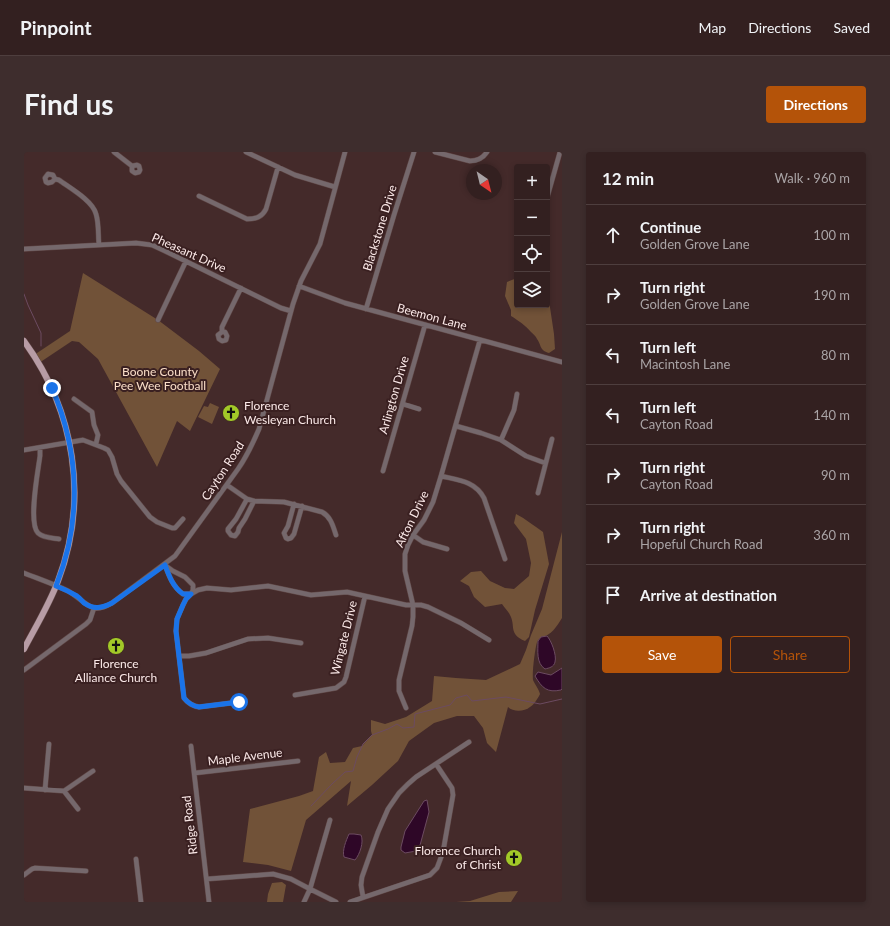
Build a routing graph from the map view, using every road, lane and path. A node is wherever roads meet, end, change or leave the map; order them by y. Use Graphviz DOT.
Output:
graph roads {
  1 [pos="114,152"];
  2 [pos="246,152"];
  3 [pos="345,152"];
  4 [pos="414,152"];
  5 [pos="435,152"];
  6 [pos="487,152"];
  7 [pos="560,152"];
  8 [pos="132,166"];
  9 [pos="278,167"];
  10 [pos="55,179"];
  11 [pos="335,187"];
  12 [pos="550,187"];
  13 [pos="199,196"];
  14 [pos="99,245"];
  15 [pos="24,249"];
  16 [pos="186,261"];
  17 [pos="299,286"];
  18 [pos="241,288"];
  19 [pos="366,309"];
  20 [pos="291,311"];
  21 [pos="158,320"];
  22 [pos="425,325"];
  23 [pos="222,332"];
  24 [pos="480,340"];
  25 [pos="24,341"];
  26 [pos="562,362"];
  27 [pos="517,394"];
  28 [pos="74,399"];
  29 [pos="402,404"];
  30 [pos="419,409"];
  31 [pos="456,426"];
  32 [pos="552,439"];
  33 [pos="501,440"];
  34 [pos="70,442"];
  35 [pos="96,444"];
  36 [pos="40,448"];
  37 [pos="24,450"];
  38 [pos="546,463"];
  39 [pos="383,471"];
  40 [pos="441,476"];
  41 [pos="227,485"];
  42 [pos="538,493"];
  43 [pos="247,499"];
  44 [pos="254,501"];
  45 [pos="294,504"];
  46 [pos="302,506"];
  47 [pos="183,519"];
  48 [pos="413,534"];
  49 [pos="336,535"];
  50 [pos="59,539"];
  51 [pos="448,549"];
  52 [pos="505,559"];
  53 [pos="165,565"];
  54 [pos="24,573"];
  55 [pos="56,586"];
  56 [pos="191,594"];
  57 [pos="365,596"];
  58 [pos="413,605"];
  59 [pos="94,608"];
  60 [pos="489,640"];
  61 [pos="301,643"];
  62 [pos="24,649"];
  63 [pos="179,656"];
  64 [pos="24,670"];
  65 [pos="295,695"];
  66 [pos="239,702"];
  67 [pos="406,708"];
  68 [pos="469,742"];
  69 [pos="49,744"];
  70 [pos="191,746"];
  71 [pos="298,760"];
  72 [pos="436,764"];
  73 [pos="93,771"];
  74 [pos="195,773"];
  75 [pos="24,788"];
  76 [pos="45,790"];
  77 [pos="64,791"];
  78 [pos="78,809"];
  79 [pos="330,820"];
  80 [pos="136,859"];
  81 [pos="86,871"];
  82 [pos="24,875"];
  83 [pos="207,879"];
  84 [pos="310,889"];
  85 [pos="363,897"];
  86 [pos="141,902"];
  87 [pos="209,902"];
  88 [pos="304,902"];
  89 [pos="336,902"];
  90 [pos="350,902"];
  1 -- 8 [label="street"];
  2 -- 9 [label="street"];
  3 -- 11 [label="street, Cayton Road"];
  4 -- 19 [label="street, Blackstone Drive"];
  5 -- 6 [label="street"];
  7 -- 12 [label="street"];
  9 -- 11 [label="street"];
  9 -- 13 [label="street"];
  10 -- 14 [label="street"];
  11 -- 17 [label="street, Cayton Road"];
  14 -- 15 [label="street, Pheasant Drive"];
  14 -- 16 [label="street, Pheasant Drive"];
  16 -- 18 [label="street, Pheasant Drive"];
  16 -- 21 [label="street"];
  17 -- 19 [label="street, Beemon Lane"];
  17 -- 20 [label="street, Cayton Road"];
  18 -- 20 [label="street, Pheasant Drive"];
  18 -- 23 [label="street"];
  19 -- 22 [label="street, Beemon Lane"];
  20 -- 41 [label="street, Cayton Road"];
  22 -- 24 [label="street, Beemon Lane"];
  22 -- 29 [label="street, Arlington Drive"];
  24 -- 26 [label="street, Beemon Lane"];
  24 -- 31 [label="street, Afton Drive"];
  25 -- 34 [label="main road"];
  27 -- 33 [label="street"];
  28 -- 35 [label="street"];
  29 -- 30 [label="street"];
  29 -- 39 [label="street, Arlington Drive"];
  31 -- 33 [label="street"];
  31 -- 40 [label="street, Afton Drive"];
  32 -- 38 [label="street"];
  33 -- 38 [label="street"];
  34 -- 35 [label="street"];
  34 -- 36 [label="street"];
  34 -- 55 [label="main road"];
  35 -- 47 [label="street"];
  36 -- 37 [label="street"];
  36 -- 50 [label="street"];
  38 -- 42 [label="street"];
  40 -- 48 [label="street, Afton Drive"];
  40 -- 52 [label="street"];
  41 -- 43 [label="street"];
  41 -- 53 [label="street, Cayton Road"];
  43 -- 44 [label="street"];
  43 -- 44 [label="street"];
  44 -- 45 [label="street"];
  45 -- 46 [label="street"];
  45 -- 46 [label="street"];
  46 -- 49 [label="street"];
  48 -- 51 [label="street"];
  48 -- 58 [label="street, Afton Drive"];
  53 -- 56 [label="street"];
  53 -- 56 [label="street"];
  53 -- 59 [label="street, Cayton Road"];
  54 -- 55 [label="street"];
  55 -- 59 [label="street"];
  55 -- 62 [label="main road"];
  56 -- 57 [label="street"];
  56 -- 63 [label="street"];
  57 -- 58 [label="street"];
  57 -- 65 [label="street, Wingate Drive"];
  58 -- 60 [label="street"];
  58 -- 67 [label="street, Afton Drive"];
  59 -- 64 [label="street"];
  61 -- 63 [label="street"];
  63 -- 66 [label="street"];
  68 -- 72 [label="street"];
  69 -- 76 [label="street"];
  70 -- 74 [label="street, Ridge Road"];
  71 -- 74 [label="street, Maple Avenue"];
  72 -- 85 [label="street"];
  72 -- 85 [label="street"];
  73 -- 77 [label="street"];
  74 -- 83 [label="street, Ridge Road"];
  75 -- 76 [label="street"];
  76 -- 77 [label="street"];
  77 -- 78 [label="street"];
  79 -- 84 [label="street"];
  80 -- 86 [label="street"];
  81 -- 82 [label="street"];
  83 -- 84 [label="street"];
  83 -- 87 [label="street, Ridge Road"];
  84 -- 88 [label="street"];
  84 -- 89 [label="street"];
  85 -- 90 [label="street"];
}
